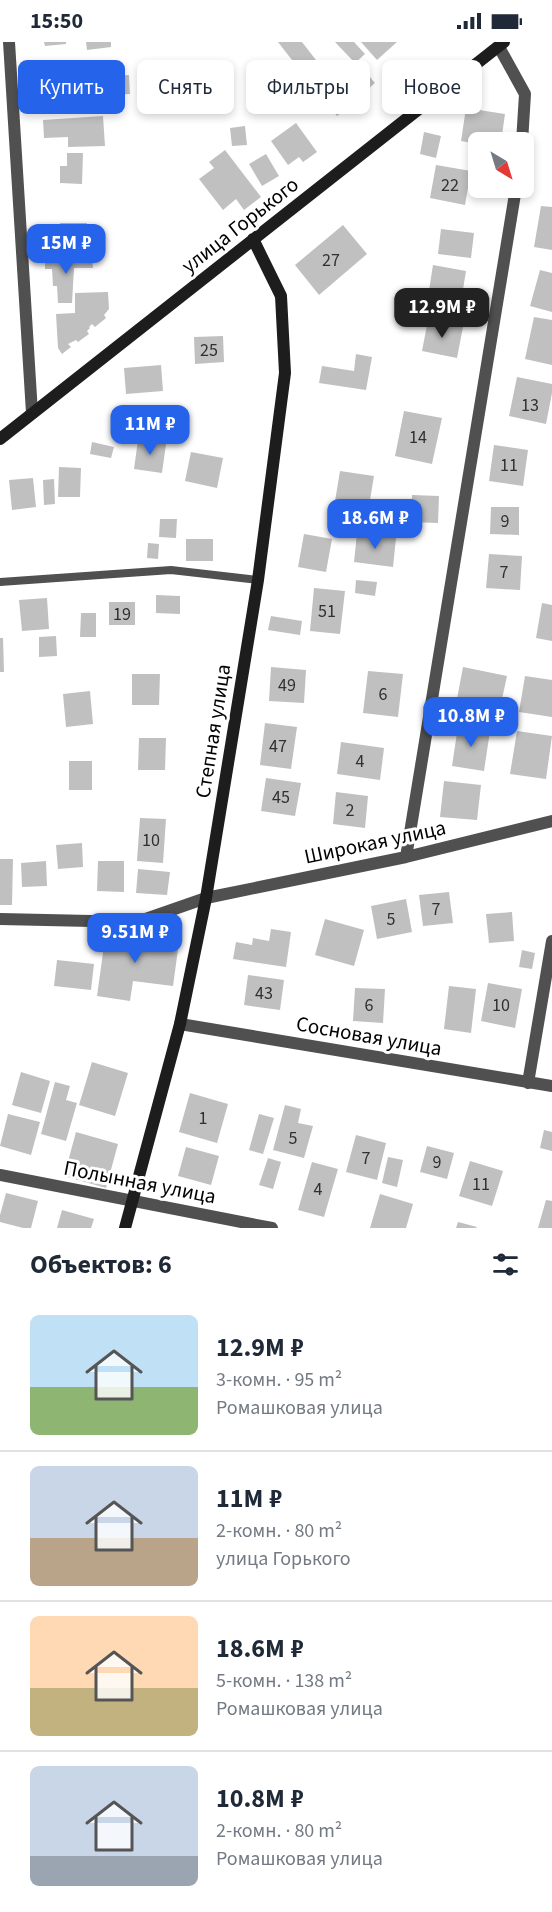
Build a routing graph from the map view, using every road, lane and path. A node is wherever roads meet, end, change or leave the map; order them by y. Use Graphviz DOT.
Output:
graph roads {
  1 [pos="9,42"];
  2 [pos="501,44"];
  3 [pos="523,132"];
  4 [pos="514,198"];
  5 [pos="253,239"];
  6 [pos="32,413"];
  7 [pos="0,439"];
  8 [pos="258,580"];
  9 [pos="0,582"];
  10 [pos="552,821"];
  11 [pos="406,857"];
  12 [pos="206,898"];
  13 [pos="0,919"];
  14 [pos="552,941"];
  15 [pos="180,1024"];
  16 [pos="528,1083"];
  17 [pos="552,1086"];
  18 [pos="0,1175"];
  19 [pos="131,1200"];
  20 [pos="125,1228"];
  21 [pos="272,1228"];
  1 -- 6 [label="street"];
  2 -- 3 [label="street"];
  2 -- 5 [label="street, улица Горького"];
  4 -- 11 [label="street"];
  5 -- 6 [label="street, улица Горького"];
  5 -- 8 [label="street, Степная улица"];
  6 -- 7 [label="street, улица Горького"];
  8 -- 9 [label="lane"];
  8 -- 12 [label="street, Степная улица"];
  10 -- 11 [label="street, Широкая улица"];
  11 -- 12 [label="street, Широкая улица"];
  12 -- 13 [label="street, Широкая улица"];
  12 -- 15 [label="street, Степная улица"];
  14 -- 16 [label="street"];
  15 -- 16 [label="street, Сосновая улица"];
  15 -- 19 [label="street, Степная улица"];
  16 -- 17 [label="street, Сосновая улица"];
  18 -- 19 [label="street, Полынная улица"];
  19 -- 20 [label="street, Степная улица"];
  19 -- 21 [label="street, Полынная улица"];
}
